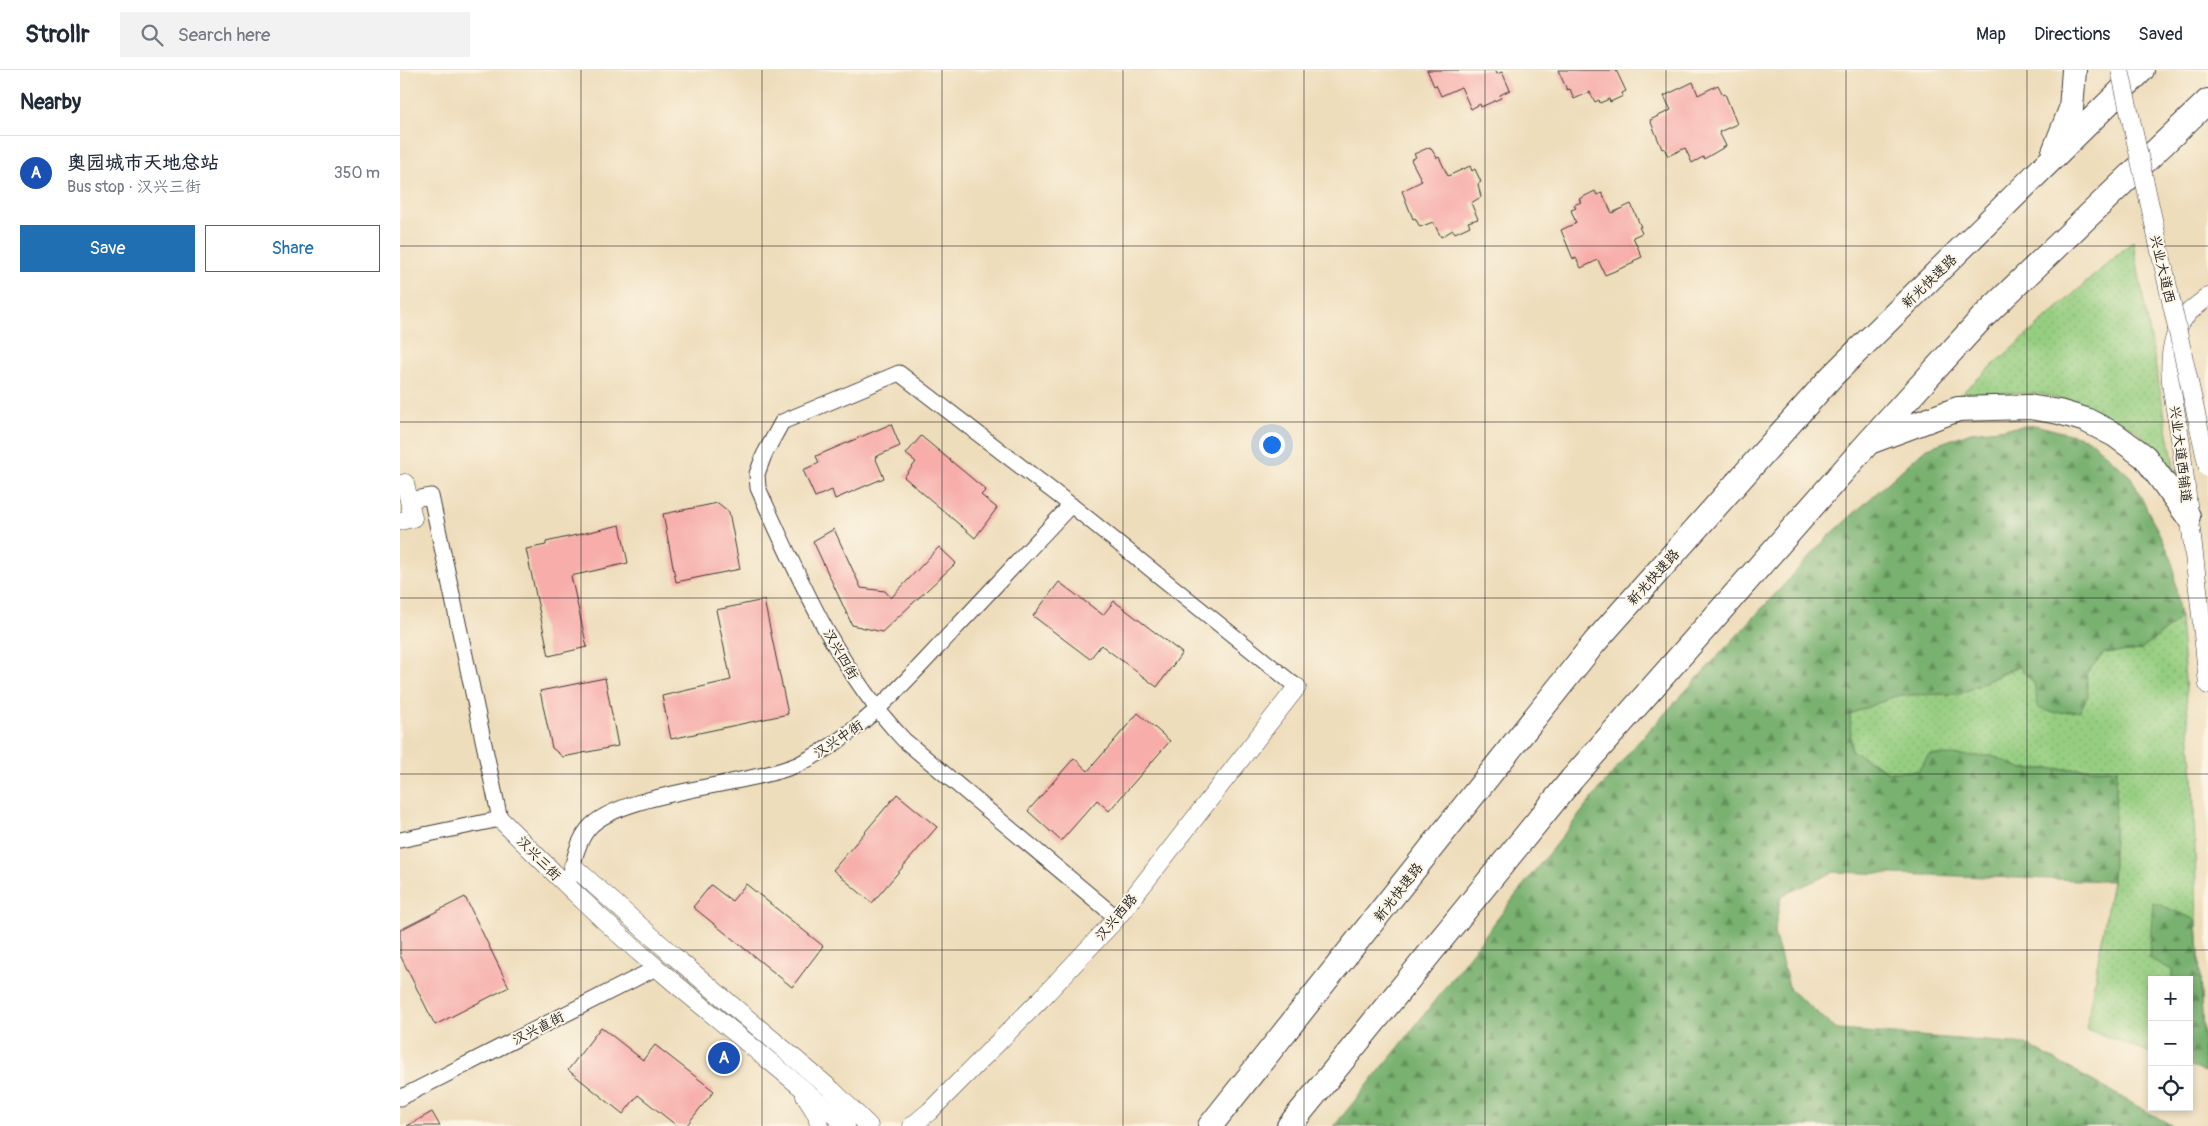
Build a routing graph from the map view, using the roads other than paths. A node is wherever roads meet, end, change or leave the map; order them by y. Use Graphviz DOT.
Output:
graph roads {
  1 [pos="2074,70"];
  2 [pos="2120,70"];
  3 [pos="2142,70"];
  4 [pos="2208,101"];
  5 [pos="2051,161"];
  6 [pos="2208,297"];
  7 [pos="1868,442"];
  8 [pos="2208,468"];
  9 [pos="400,484"];
  10 [pos="409,500"];
  11 [pos="1071,505"];
  12 [pos="2188,516"];
  13 [pos="400,521"];
  14 [pos="2208,685"];
  15 [pos="1298,687"];
  16 [pos="878,710"];
  17 [pos="500,820"];
  18 [pos="400,840"];
  19 [pos="573,866"];
  20 [pos="568,886"];
  21 [pos="1117,918"];
  22 [pos="676,958"];
  23 [pos="656,968"];
  24 [pos="798,1082"];
  25 [pos="400,1098"];
  26 [pos="819,1126"];
  27 [pos="846,1126"];
  28 [pos="869,1126"];
  29 [pos="912,1126"];
  30 [pos="1210,1126"];
  31 [pos="1289,1126"];
  1 -- 5 [label="highway"];
  2 -- 8 [label="street, 兴业大道西, bridge"];
  3 -- 5 [label="highway, 新光快速路"];
  4 -- 7 [label="highway"];
  5 -- 30 [label="highway, 新光快速路"];
  6 -- 12 [label="street, 兴业大道西铺道"];
  7 -- 12 [label="highway"];
  7 -- 31 [label="highway"];
  9 -- 10 [label="street"];
  10 -- 13 [label="street"];
  10 -- 17 [label="street"];
  11 -- 15 [label="street"];
  11 -- 16 [label="street, 汉兴中街"];
  11 -- 16 [label="street, 汉兴四街"];
  12 -- 14 [label="street, 兴业大道西铺道"];
  15 -- 21 [label="street, 汉兴西路"];
  16 -- 19 [label="street, 汉兴中街"];
  16 -- 21 [label="street, 汉兴四街"];
  17 -- 18 [label="street"];
  17 -- 20 [label="street, 汉兴三街"];
  19 -- 20 [label="street, 汉兴中街"];
  19 -- 22 [label="street, 汉兴三街"];
  20 -- 23 [label="street, 汉兴三街"];
  21 -- 29 [label="street, 汉兴西路"];
  22 -- 23 [label="street, 汉兴直街"];
  22 -- 28 [label="street, 汉兴三街"];
  23 -- 24 [label="street, 汉兴三街"];
  23 -- 25 [label="street, 汉兴直街"];
  24 -- 26 [label="street"];
  24 -- 27 [label="street, 汉兴三街"];
}
